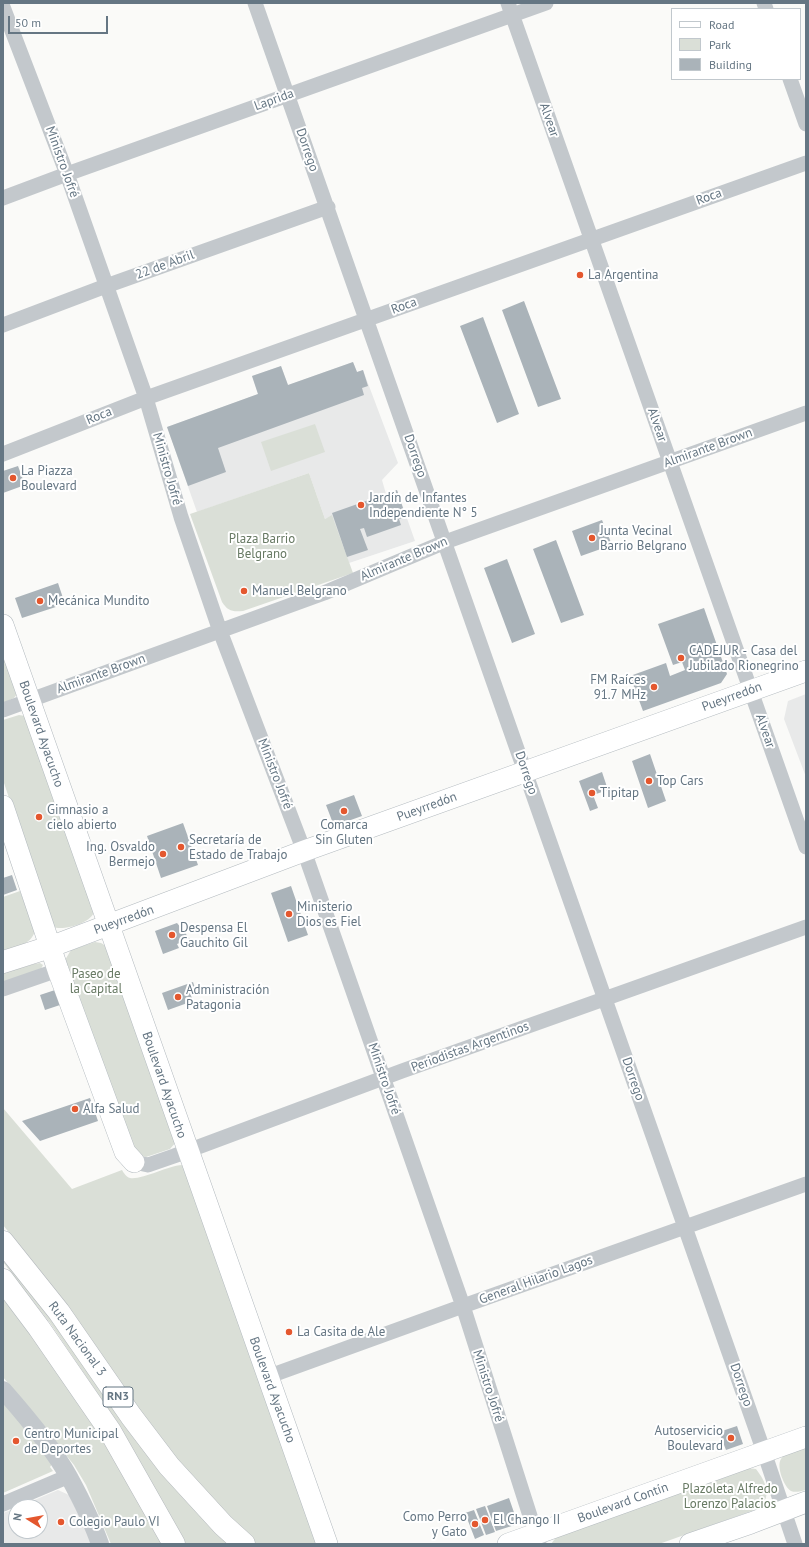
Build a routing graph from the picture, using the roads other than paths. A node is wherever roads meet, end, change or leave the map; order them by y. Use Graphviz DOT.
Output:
graph roads {
  1 [pos="255,3"];
  2 [pos="546,3"];
  3 [pos="3,7"];
  4 [pos="510,9"];
  5 [pos="790,80"];
  6 [pos="288,95"];
  7 [pos="806,124"];
  8 [pos="806,163"];
  9 [pos="67,174"];
  10 [pos="3,198"];
  11 [pos="328,207"];
  12 [pos="591,239"];
  13 [pos="106,286"];
  14 [pos="367,319"];
  15 [pos="3,325"];
  16 [pos="146,398"];
  17 [pos="806,413"];
  18 [pos="3,454"];
  19 [pos="669,462"];
  20 [pos="445,542"];
  21 [pos="3,625"];
  22 [pos="220,631"];
  23 [pos="806,671"];
  24 [pos="751,691"];
  25 [pos="29,701"];
  26 [pos="3,710"];
  27 [pos="526,772"];
  28 [pos="3,806"];
  29 [pos="806,847"];
  30 [pos="304,851"];
  31 [pos="109,926"];
  32 [pos="806,927"];
  33 [pos="50,947"];
  34 [pos="3,962"];
  35 [pos="58,970"];
  36 [pos="3,989"];
  37 [pos="605,999"];
  38 [pos="383,1078"];
  39 [pos="188,1151"];
  40 [pos="134,1162"];
  41 [pos="806,1184"];
  42 [pos="685,1227"];
  43 [pos="3,1242"];
  44 [pos="3,1280"];
  45 [pos="463,1306"];
  46 [pos="267,1378"];
  47 [pos="3,1390"];
  48 [pos="806,1437"];
  49 [pos="764,1452"];
  50 [pos="69,1476"];
  51 [pos="806,1502"];
  52 [pos="3,1504"];
  53 [pos="783,1510"];
  54 [pos="537,1539"];
  55 [pos="100,1544"];
  56 [pos="174,1544"];
  57 [pos="244,1544"];
  58 [pos="327,1544"];
  59 [pos="508,1544"];
  60 [pos="690,1544"];
  61 [pos="795,1544"];
  1 -- 6 [label="street, Dorrego"];
  2 -- 4 [label="street, Laprida"];
  3 -- 9 [label="street, Ministro Jofré"];
  4 -- 6 [label="street, Laprida"];
  4 -- 12 [label="street, Alvear"];
  5 -- 7 [label="street"];
  6 -- 9 [label="street, Laprida"];
  6 -- 11 [label="street, Dorrego"];
  8 -- 12 [label="street, Roca"];
  9 -- 10 [label="street, Laprida"];
  9 -- 13 [label="street, Ministro Jofré"];
  11 -- 13 [label="street, 22 de Abril"];
  11 -- 14 [label="street, Dorrego"];
  12 -- 14 [label="street, Roca"];
  12 -- 19 [label="street, Alvear"];
  13 -- 15 [label="street, 22 de Abril"];
  13 -- 16 [label="street, Ministro Jofré"];
  14 -- 16 [label="street, Roca"];
  14 -- 20 [label="street, Dorrego"];
  16 -- 18 [label="street, Roca"];
  16 -- 22 [label="street, Ministro Jofré"];
  17 -- 19 [label="street, Almirante Brown"];
  19 -- 20 [label="street, Almirante Brown"];
  19 -- 24 [label="street, Alvear"];
  20 -- 22 [label="street, Almirante Brown"];
  20 -- 27 [label="street, Dorrego"];
  21 -- 25 [label="main road, Boulevard Ayacucho"];
  22 -- 25 [label="street, Almirante Brown"];
  22 -- 30 [label="street, Ministro Jofré"];
  23 -- 24 [label="main road, Pueyrredón"];
  24 -- 27 [label="main road, Pueyrredón"];
  24 -- 29 [label="street, Alvear"];
  25 -- 26 [label="street, Almirante Brown"];
  25 -- 31 [label="main road, Boulevard Ayacucho"];
  27 -- 30 [label="main road, Pueyrredón"];
  27 -- 37 [label="street, Dorrego"];
  28 -- 33 [label="main road"];
  30 -- 31 [label="main road, Pueyrredón"];
  30 -- 38 [label="street, Ministro Jofré"];
  31 -- 33 [label="main road, Pueyrredón"];
  31 -- 39 [label="main road, Boulevard Ayacucho"];
  32 -- 37 [label="street, Periodistas Argentinos"];
  33 -- 34 [label="highway"];
  33 -- 35 [label="main road"];
  35 -- 36 [label="street"];
  35 -- 40 [label="main road"];
  37 -- 38 [label="street, Periodistas Argentinos"];
  37 -- 42 [label="street, Dorrego"];
  38 -- 39 [label="street, Periodistas Argentinos"];
  38 -- 45 [label="street, Ministro Jofré"];
  39 -- 40 [label="street, Periodistas Argentinos"];
  39 -- 46 [label="main road, Boulevard Ayacucho"];
  41 -- 42 [label="street, General Hilario Lagos"];
  42 -- 45 [label="street, General Hilario Lagos"];
  42 -- 49 [label="street, Dorrego"];
  43 -- 57 [label="highway, Ruta Nacional 3 / RN3"];
  44 -- 56 [label="highway, Ruta Nacional 3 / RN3"];
  45 -- 46 [label="street, General Hilario Lagos"];
  45 -- 54 [label="street, Ministro Jofré"];
  46 -- 58 [label="main road, Boulevard Ayacucho"];
  47 -- 50 [label="street"];
  48 -- 49 [label="main road, Boulevard Contín"];
  49 -- 53 [label="street, Dorrego"];
  49 -- 54 [label="main road, Boulevard Contín"];
  50 -- 52 [label="street"];
  50 -- 55 [label="street"];
  51 -- 53 [label="main road"];
  53 -- 60 [label="main road"];
  53 -- 61 [label="street, Dorrego"];
  54 -- 59 [label="main road, Boulevard Contín"];
}
